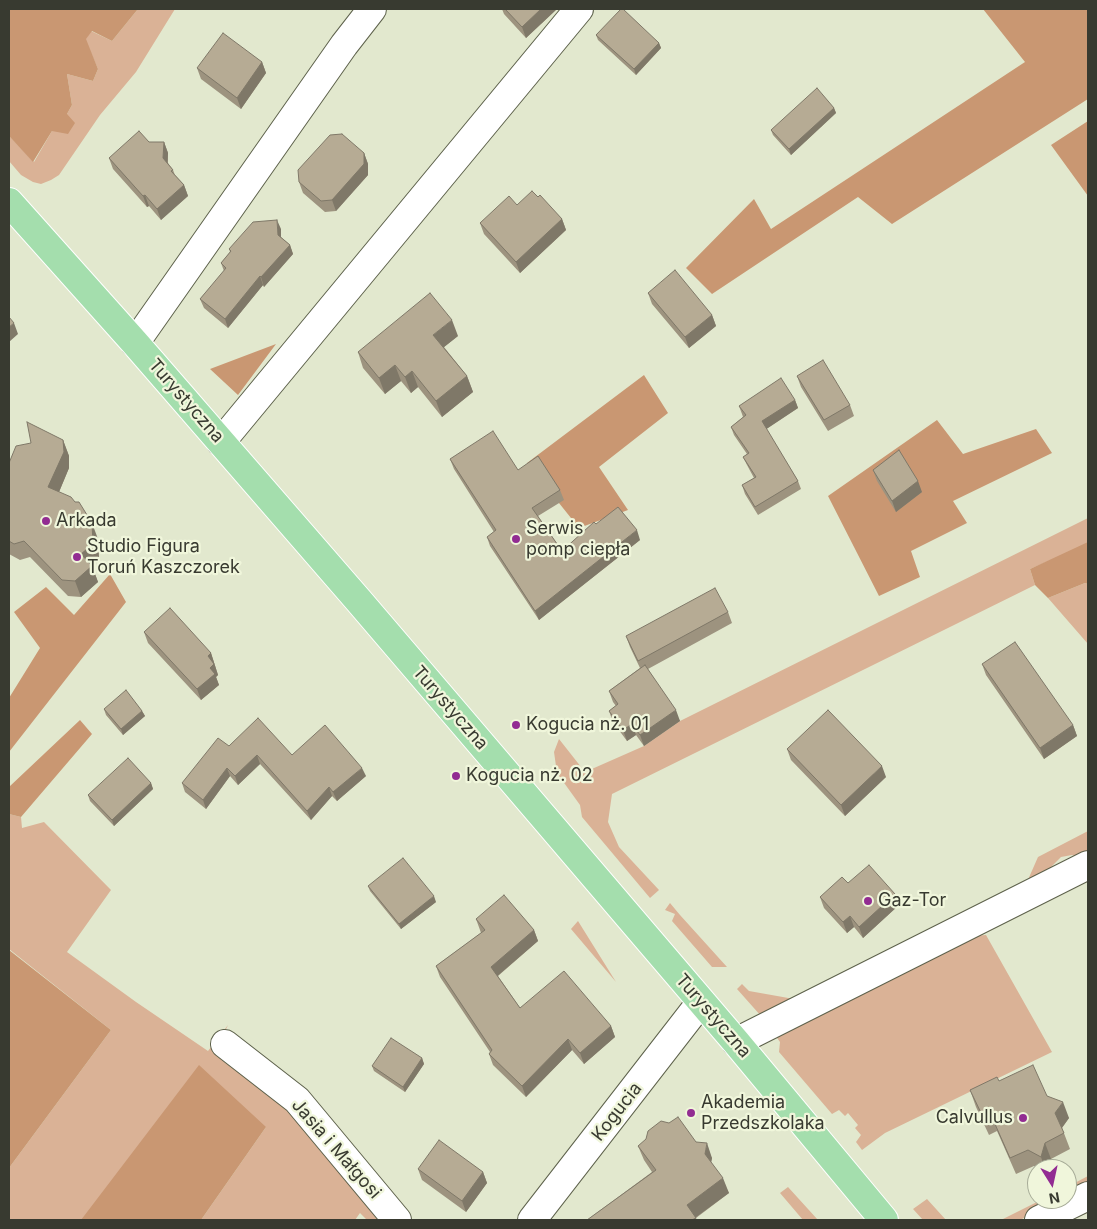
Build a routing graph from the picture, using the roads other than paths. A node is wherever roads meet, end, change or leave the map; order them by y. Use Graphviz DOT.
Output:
graph roads {
  1 [pos="372,9"];
  2 [pos="579,9"];
  3 [pos="9,202"];
  4 [pos="135,343"];
  5 [pos="221,442"];
  6 [pos="1088,865"];
  7 [pos="701,1002"];
  8 [pos="736,1042"];
  9 [pos="225,1044"];
  10 [pos="1088,1196"];
  11 [pos="397,1220"];
  12 [pos="532,1220"];
  13 [pos="884,1220"];
  14 [pos="1039,1220"];
  1 -- 4 [label="street"];
  2 -- 5 [label="street"];
  3 -- 4 [label="main road, Turystyczna"];
  4 -- 5 [label="main road, Turystyczna"];
  5 -- 7 [label="main road, Turystyczna"];
  6 -- 8 [label="street"];
  7 -- 8 [label="main road, Turystyczna"];
  7 -- 12 [label="street, Kogucia"];
  8 -- 13 [label="main road, Turystyczna"];
  9 -- 11 [label="street, Jasia i Małgosi"];
  10 -- 14 [label="street"];
}
